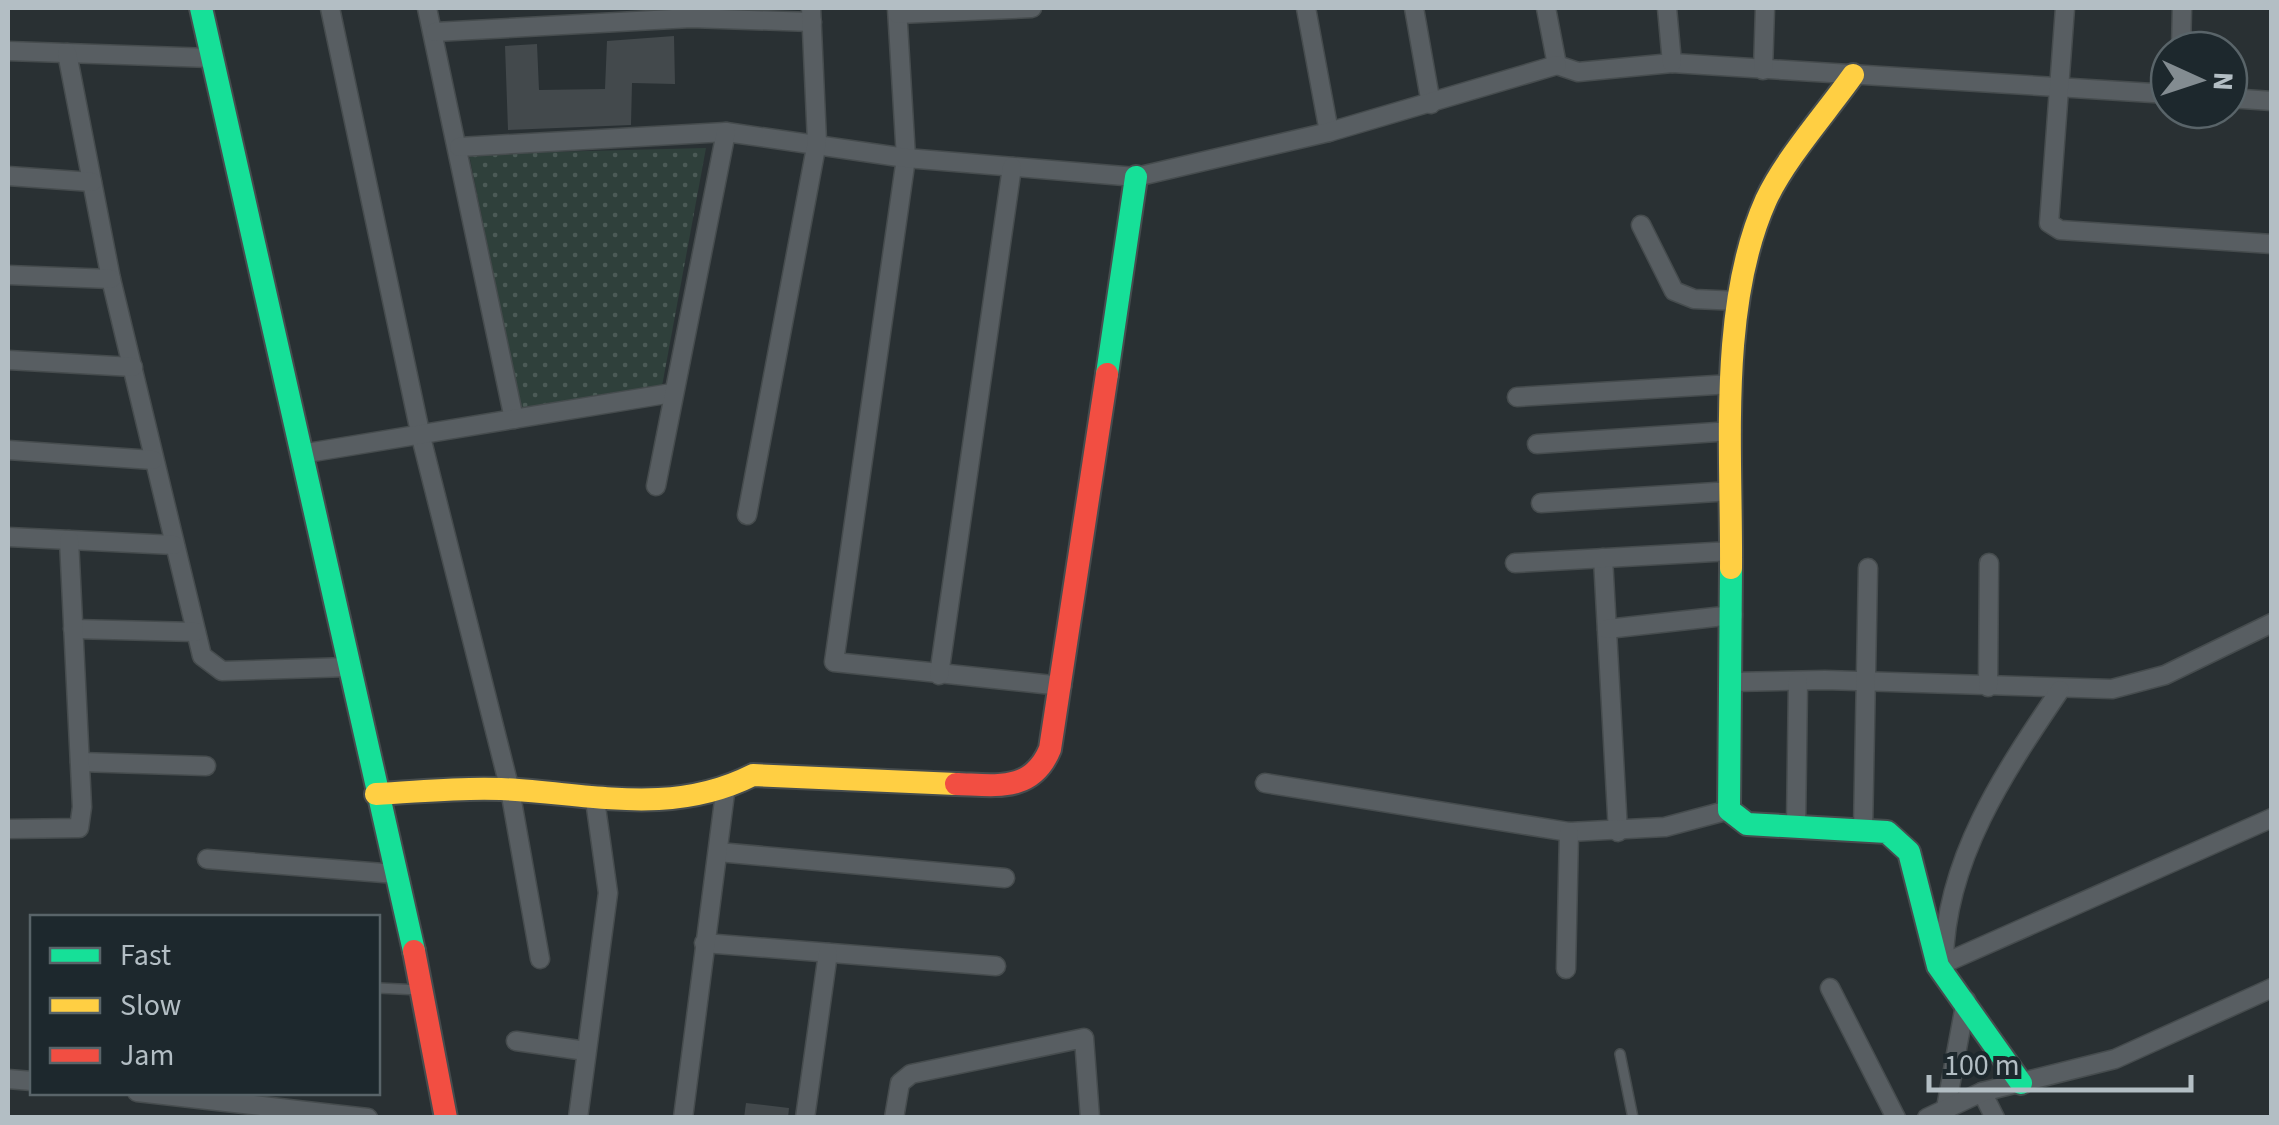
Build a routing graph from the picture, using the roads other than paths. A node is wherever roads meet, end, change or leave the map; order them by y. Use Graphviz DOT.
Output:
graph roads {
  1 [pos="201,8"];
  2 [pos="330,8"];
  3 [pos="427,8"];
  4 [pos="1032,8"];
  5 [pos="1306,8"];
  6 [pos="1414,8"];
  7 [pos="1546,8"];
  8 [pos="1667,8"];
  9 [pos="1765,8"];
  10 [pos="2066,8"];
  11 [pos="898,11"];
  12 [pos="691,13"];
  13 [pos="812,15"];
  14 [pos="435,32"];
  15 [pos="8,50"];
  16 [pos="67,53"];
  17 [pos="211,58"];
  18 [pos="1672,64"];
  19 [pos="1557,65"];
  20 [pos="1763,70"];
  21 [pos="1854,75"];
  22 [pos="2063,85"];
  23 [pos="2149,92"];
  24 [pos="1431,104"];
  25 [pos="726,132"];
  26 [pos="1329,132"];
  27 [pos="817,142"];
  28 [pos="460,147"];
  29 [pos="906,158"];
  30 [pos="1012,166"];
  31 [pos="8,176"];
  32 [pos="1136,177"];
  33 [pos="92,182"];
  34 [pos="1642,225"];
  35 [pos="2272,244"];
  36 [pos="8,275"];
  37 [pos="111,279"];
  38 [pos="1739,301"];
  39 [pos="8,360"];
  40 [pos="133,366"];
  41 [pos="1732,384"];
  42 [pos="672,393"];
  43 [pos="1516,397"];
  44 [pos="514,419"];
  45 [pos="1732,431"];
  46 [pos="421,437"];
  47 [pos="1536,444"];
  48 [pos="8,450"];
  49 [pos="301,454"];
  50 [pos="153,460"];
  51 [pos="656,486"];
  52 [pos="1732,491"];
  53 [pos="1541,503"];
  54 [pos="747,515"];
  55 [pos="8,537"];
  56 [pos="69,540"];
  57 [pos="174,545"];
  58 [pos="1732,551"];
  59 [pos="1603,558"];
  60 [pos="1514,563"];
  61 [pos="1989,563"];
  62 [pos="1868,568"];
  63 [pos="1733,615"];
  64 [pos="2272,623"];
  65 [pos="74,630"];
  66 [pos="1607,630"];
  67 [pos="196,632"];
  68 [pos="348,667"];
  69 [pos="940,676"];
  70 [pos="1798,680"];
  71 [pos="1733,682"];
  72 [pos="1869,682"];
  73 [pos="1062,686"];
  74 [pos="1988,688"];
  75 [pos="2060,690"];
  76 [pos="80,762"];
  77 [pos="206,766"];
  78 [pos="1264,783"];
  79 [pos="510,790"];
  80 [pos="725,793"];
  81 [pos="376,794"];
  82 [pos="595,800"];
  83 [pos="1729,810"];
  84 [pos="2272,818"];
  85 [pos="1796,827"];
  86 [pos="8,829"];
  87 [pos="1863,831"];
  88 [pos="1569,832"];
  89 [pos="1618,832"];
  90 [pos="718,852"];
  91 [pos="207,860"];
  92 [pos="396,874"];
  93 [pos="1006,878"];
  94 [pos="704,943"];
  95 [pos="828,953"];
  96 [pos="540,959"];
  97 [pos="1941,965"];
  98 [pos="996,966"];
  99 [pos="1566,968"];
  100 [pos="380,988"];
  101 [pos="1830,988"];
  102 [pos="2272,988"];
  103 [pos="423,990"];
  104 [pos="1966,1000"];
  105 [pos="516,1040"];
  106 [pos="586,1050"];
  107 [pos="1620,1054"];
  108 [pos="2021,1083"];
  109 [pos="1982,1092"];
  110 [pos="158,1095"];
  111 [pos="1946,1108"];
  112 [pos="283,1113"];
  113 [pos="368,1118"];
  114 [pos="446,1118"];
  115 [pos="578,1118"];
  116 [pos="683,1118"];
  117 [pos="805,1118"];
  118 [pos="894,1118"];
  119 [pos="1090,1118"];
  120 [pos="1633,1118"];
  121 [pos="1896,1118"];
  122 [pos="1927,1118"];
  123 [pos="1995,1118"];
  1 -- 17 [label="street"];
  2 -- 46 [label="street"];
  3 -- 14 [label="street"];
  4 -- 11 [label="street"];
  5 -- 26 [label="street"];
  6 -- 24 [label="street"];
  7 -- 19 [label="street"];
  8 -- 18 [label="street"];
  9 -- 20 [label="street"];
  10 -- 22 [label="street"];
  11 -- 29 [label="street"];
  12 -- 13 [label="street"];
  12 -- 14 [label="street"];
  13 -- 27 [label="street"];
  14 -- 28 [label="street"];
  15 -- 16 [label="street"];
  16 -- 17 [label="street"];
  16 -- 33 [label="street"];
  17 -- 49 [label="street"];
  18 -- 19 [label="street"];
  18 -- 20 [label="street"];
  19 -- 24 [label="street"];
  20 -- 21 [label="street"];
  21 -- 22 [label="street"];
  21 -- 38 [label="street"];
  22 -- 23 [label="street"];
  22 -- 35 [label="street"];
  24 -- 26 [label="street"];
  25 -- 27 [label="street"];
  25 -- 28 [label="street"];
  25 -- 42 [label="street"];
  26 -- 32 [label="street"];
  27 -- 29 [label="street"];
  27 -- 54 [label="street"];
  28 -- 44 [label="street"];
  29 -- 30 [label="street"];
  29 -- 69 [label="street"];
  30 -- 32 [label="street"];
  30 -- 69 [label="street"];
  31 -- 33 [label="street"];
  32 -- 73 [label="street"];
  33 -- 37 [label="street"];
  34 -- 38 [label="street"];
  36 -- 37 [label="street"];
  37 -- 40 [label="street"];
  38 -- 41 [label="street"];
  39 -- 40 [label="street"];
  40 -- 50 [label="street"];
  41 -- 43 [label="street"];
  41 -- 45 [label="street"];
  42 -- 44 [label="street"];
  42 -- 51 [label="street"];
  44 -- 46 [label="street"];
  45 -- 47 [label="street"];
  45 -- 52 [label="street"];
  46 -- 49 [label="street"];
  46 -- 79 [label="street"];
  48 -- 50 [label="street"];
  49 -- 68 [label="street"];
  50 -- 57 [label="street"];
  52 -- 53 [label="street"];
  52 -- 58 [label="street"];
  55 -- 56 [label="street"];
  56 -- 57 [label="street"];
  56 -- 65 [label="street"];
  57 -- 67 [label="street"];
  58 -- 59 [label="street"];
  58 -- 63 [label="street"];
  59 -- 60 [label="street"];
  59 -- 66 [label="street"];
  61 -- 74 [label="street"];
  62 -- 72 [label="street"];
  63 -- 66 [label="street"];
  63 -- 71 [label="street"];
  64 -- 75 [label="street"];
  65 -- 67 [label="street"];
  65 -- 76 [label="street"];
  66 -- 89 [label="street"];
  67 -- 68 [label="street"];
  68 -- 81 [label="street"];
  69 -- 73 [label="street"];
  70 -- 71 [label="street"];
  70 -- 72 [label="street"];
  70 -- 85 [label="street"];
  71 -- 83 [label="street"];
  72 -- 74 [label="street"];
  72 -- 87 [label="street"];
  73 -- 80 [label="street"];
  74 -- 75 [label="street"];
  75 -- 97 [label="street"];
  76 -- 77 [label="street"];
  76 -- 86 [label="street"];
  78 -- 88 [label="street"];
  79 -- 81 [label="street"];
  79 -- 82 [label="street"];
  79 -- 96 [label="street"];
  80 -- 82 [label="street"];
  80 -- 90 [label="street"];
  81 -- 92 [label="street"];
  82 -- 106 [label="street"];
  83 -- 85 [label="street"];
  83 -- 89 [label="street"];
  84 -- 97 [label="street"];
  85 -- 87 [label="street"];
  87 -- 97 [label="street"];
  88 -- 89 [label="street"];
  88 -- 99 [label="street"];
  90 -- 93 [label="street"];
  90 -- 94 [label="street"];
  91 -- 92 [label="street"];
  92 -- 103 [label="street"];
  94 -- 95 [label="street"];
  94 -- 116 [label="street"];
  95 -- 98 [label="street"];
  95 -- 117 [label="street"];
  97 -- 104 [label="street"];
  100 -- 103 [label="lane"];
  101 -- 121 [label="street"];
  102 -- 108 [label="street"];
  103 -- 114 [label="street"];
  104 -- 108 [label="street"];
  104 -- 111 [label="street"];
  105 -- 106 [label="street"];
  106 -- 115 [label="street"];
  107 -- 120 [label="lane"];
  108 -- 109 [label="street"];
  109 -- 111 [label="street"];
  109 -- 123 [label="street"];
  110 -- 112 [label="street"];
  111 -- 122 [label="street"];
  112 -- 113 [label="street"];
  118 -- 119 [label="street"];
}
